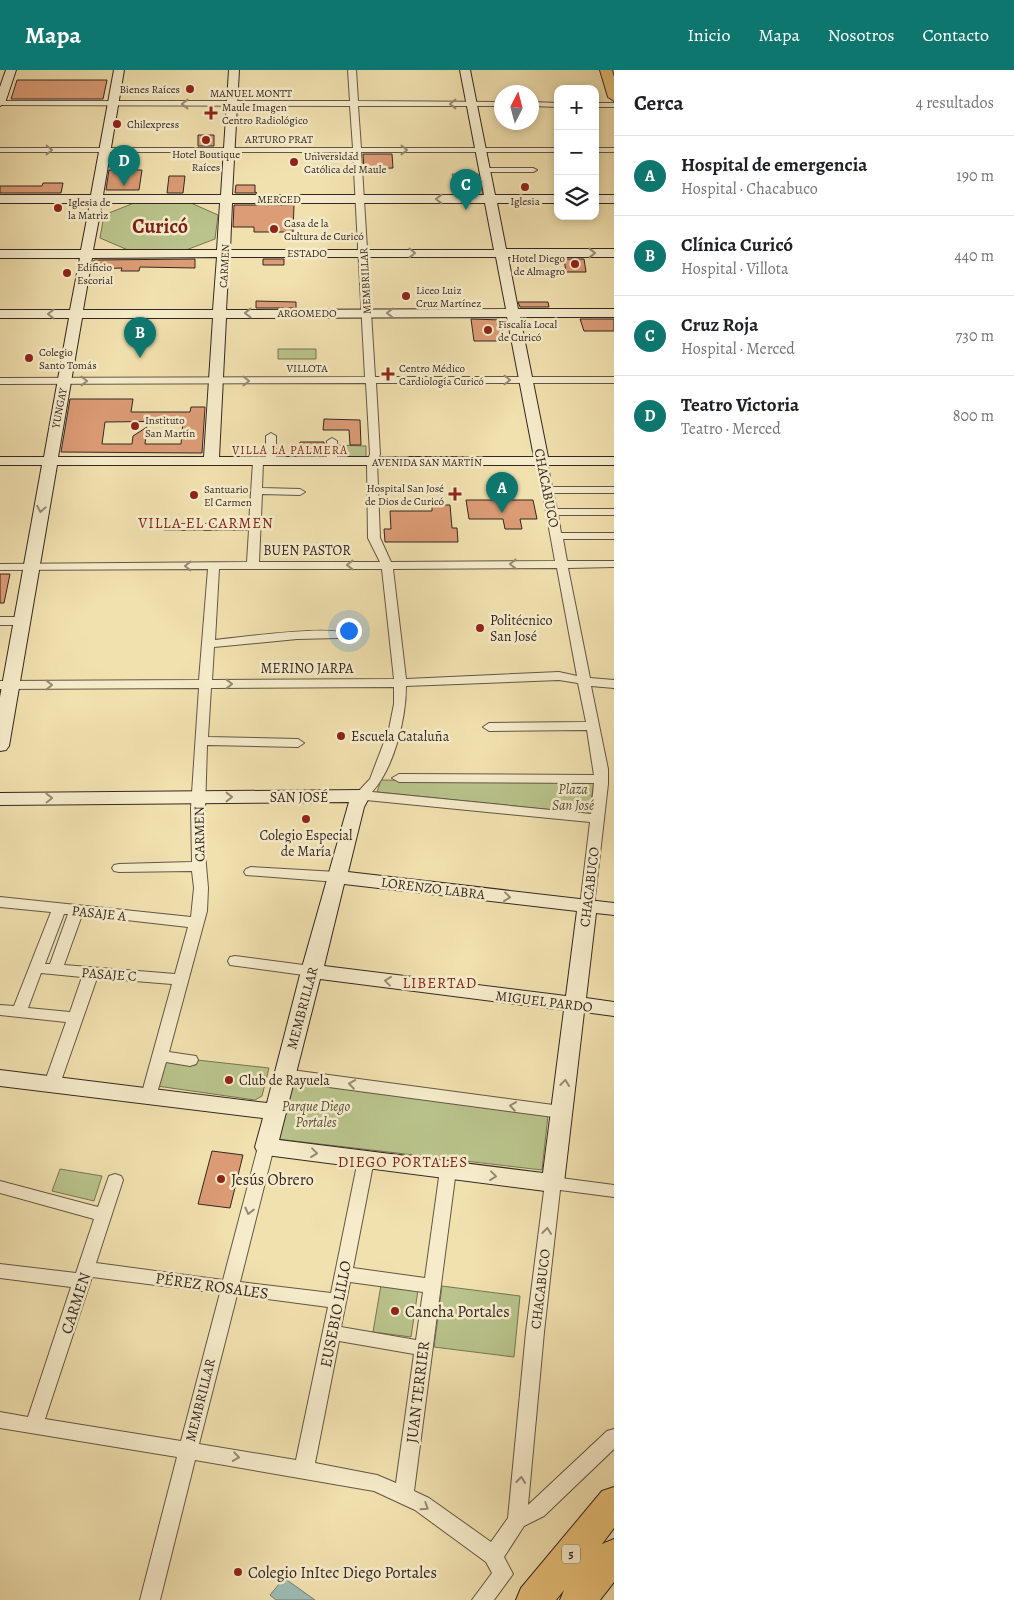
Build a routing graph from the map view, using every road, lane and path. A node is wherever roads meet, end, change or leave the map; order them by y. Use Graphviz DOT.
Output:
graph roads {
  1 [pos="11,70"];
  2 [pos="119,70"];
  3 [pos="234,70"];
  4 [pos="352,70"];
  5 [pos="464,70"];
  6 [pos="606,70"];
  7 [pos="3,85"];
  8 [pos="614,98"];
  9 [pos="0,103"];
  10 [pos="114,103"];
  11 [pos="232,104"];
  12 [pos="354,104"];
  13 [pos="471,104"];
  14 [pos="494,104"];
  15 [pos="539,104"];
  16 [pos="554,104"];
  17 [pos="599,105"];
  18 [pos="614,105"];
  19 [pos="0,150"];
  20 [pos="106,150"];
  21 [pos="230,150"];
  22 [pos="357,150"];
  23 [pos="480,150"];
  24 [pos="554,150"];
  25 [pos="599,150"];
  26 [pos="614,150"];
  27 [pos="484,170"];
  28 [pos="533,170"];
  29 [pos="0,199"];
  30 [pos="97,199"];
  31 [pos="134,199"];
  32 [pos="360,199"];
  33 [pos="490,199"];
  34 [pos="554,199"];
  35 [pos="599,199"];
  36 [pos="614,199"];
  37 [pos="190,200"];
  38 [pos="227,200"];
  39 [pos="227,214"];
  40 [pos="95,215"];
  41 [pos="225,239"];
  42 [pos="90,240"];
  43 [pos="190,253"];
  44 [pos="224,253"];
  45 [pos="364,253"];
  46 [pos="501,253"];
  47 [pos="614,253"];
  48 [pos="0,254"];
  49 [pos="87,254"];
  50 [pos="124,254"];
  51 [pos="367,313"];
  52 [pos="513,313"];
  53 [pos="614,313"];
  54 [pos="0,314"];
  55 [pos="76,314"];
  56 [pos="221,314"];
  57 [pos="526,380"];
  58 [pos="614,380"];
  59 [pos="0,381"];
  60 [pos="64,381"];
  61 [pos="217,381"];
  62 [pos="371,381"];
  63 [pos="271,436"];
  64 [pos="332,441"];
  65 [pos="0,461"];
  66 [pos="49,461"];
  67 [pos="614,461"];
  68 [pos="211,462"];
  69 [pos="265,462"];
  70 [pos="332,462"];
  71 [pos="372,462"];
  72 [pos="542,462"];
  73 [pos="547,490"];
  74 [pos="614,490"];
  75 [pos="257,491"];
  76 [pos="300,492"];
  77 [pos="552,512"];
  78 [pos="614,512"];
  79 [pos="165,527"];
  80 [pos="255,527"];
  81 [pos="556,536"];
  82 [pos="614,536"];
  83 [pos="562,564"];
  84 [pos="614,564"];
  85 [pos="214,565"];
  86 [pos="253,565"];
  87 [pos="387,565"];
  88 [pos="0,566"];
  89 [pos="31,566"];
  90 [pos="0,621"];
  91 [pos="22,621"];
  92 [pos="338,634"];
  93 [pos="208,644"];
  94 [pos="584,680"];
  95 [pos="400,683"];
  96 [pos="205,684"];
  97 [pos="614,684"];
  98 [pos="5,685"];
  99 [pos="593,726"];
  100 [pos="489,727"];
  101 [pos="201,741"];
  102 [pos="298,743"];
  103 [pos="0,746"];
  104 [pos="399,778"];
  105 [pos="601,779"];
  106 [pos="361,796"];
  107 [pos="199,797"];
  108 [pos="0,799"];
  109 [pos="597,819"];
  110 [pos="199,866"];
  111 [pos="118,868"];
  112 [pos="251,872"];
  113 [pos="337,877"];
  114 [pos="0,902"];
  115 [pos="587,906"];
  116 [pos="59,908"];
  117 [pos="614,909"];
  118 [pos="77,910"];
  119 [pos="198,923"];
  120 [pos="235,961"];
  121 [pos="36,968"];
  122 [pos="55,970"];
  123 [pos="311,971"];
  124 [pos="91,973"];
  125 [pos="182,980"];
  126 [pos="575,1005"];
  127 [pos="614,1008"];
  128 [pos="0,1010"];
  129 [pos="20,1012"];
  130 [pos="75,1018"];
  131 [pos="161,1056"];
  132 [pos="190,1060"];
  133 [pos="284,1075"];
  134 [pos="0,1078"];
  135 [pos="52,1084"];
  136 [pos="150,1096"];
  137 [pos="275,1112"];
  138 [pos="561,1112"];
  139 [pos="266,1147"];
  140 [pos="366,1160"];
  141 [pos="448,1170"];
  142 [pos="115,1180"];
  143 [pos="553,1184"];
  144 [pos="0,1187"];
  145 [pos="614,1191"];
  146 [pos="104,1215"];
  147 [pos="0,1271"];
  148 [pos="342,1274"];
  149 [pos="84,1275"];
  150 [pos="432,1286"];
  151 [pos="229,1288"];
  152 [pos="337,1301"];
  153 [pos="331,1333"];
  154 [pos="423,1348"];
  155 [pos="0,1420"];
  156 [pos="34,1426"];
  157 [pos="614,1437"];
  158 [pos="188,1449"];
  159 [pos="304,1468"];
  160 [pos="404,1494"];
  161 [pos="614,1502"];
  162 [pos="517,1520"];
  163 [pos="614,1555"];
  164 [pos="493,1556"];
  165 [pos="150,1600"];
  166 [pos="482,1600"];
  167 [pos="534,1600"];
  168 [pos="578,1600"];
  1 -- 7 [label="street"];
  2 -- 10 [label="street, YUNGAY"];
  3 -- 11 [label="street, CARMEN"];
  4 -- 12 [label="street, MEMBRILLAR"];
  5 -- 13 [label="street, CHACABUCO"];
  6 -- 8 [label="main road"];
  7 -- 9 [label="street"];
  9 -- 10 [label="street, MANUEL MONTT"];
  11 -- 10 [label="street, MANUEL MONTT, one-way"];
  10 -- 20 [label="street, YUNGAY"];
  11 -- 12 [label="street, MANUEL MONTT"];
  11 -- 21 [label="street, CARMEN"];
  13 -- 12 [label="street, MANUEL MONTT, one-way"];
  12 -- 22 [label="street, MEMBRILLAR"];
  13 -- 14 [label="street, MANUEL MONTT"];
  13 -- 23 [label="street, CHACABUCO"];
  15 -- 16 [label="street"];
  17 -- 18 [label="street"];
  19 -- 20 [label="street, ARTURO PRAT, one-way"];
  20 -- 21 [label="street, ARTURO PRAT"];
  20 -- 30 [label="street, YUNGAY"];
  21 -- 22 [label="street, ARTURO PRAT"];
  21 -- 38 [label="street, CARMEN"];
  22 -- 23 [label="street, ARTURO PRAT, one-way"];
  22 -- 32 [label="street, MEMBRILLAR"];
  23 -- 24 [label="street, ARTURO PRAT"];
  23 -- 27 [label="street, CHACABUCO"];
  25 -- 26 [label="street"];
  27 -- 28 [label="street"];
  27 -- 33 [label="street, CHACABUCO"];
  29 -- 30 [label="street, MERCED"];
  30 -- 31 [label="street, MERCED"];
  30 -- 40 [label="street, YUNGAY"];
  31 -- 37 [label="street, MERCED"];
  31 -- 40 [label="street"];
  33 -- 32 [label="street, MERCED, one-way"];
  32 -- 38 [label="street, MERCED"];
  32 -- 45 [label="street, MEMBRILLAR"];
  33 -- 34 [label="street, MERCED"];
  33 -- 46 [label="street, CHACABUCO"];
  35 -- 36 [label="street"];
  37 -- 38 [label="street, MERCED"];
  37 -- 39 [label="street"];
  38 -- 39 [label="street, CARMEN"];
  39 -- 41 [label="street, CARMEN"];
  40 -- 42 [label="street, YUNGAY"];
  41 -- 43 [label="street"];
  41 -- 44 [label="street, CARMEN"];
  42 -- 49 [label="street, YUNGAY"];
  42 -- 50 [label="street"];
  43 -- 44 [label="street, ESTADO"];
  43 -- 50 [label="street, ESTADO"];
  44 -- 45 [label="street, ESTADO"];
  44 -- 56 [label="street, CARMEN"];
  45 -- 46 [label="street, ESTADO, one-way"];
  45 -- 51 [label="street, MEMBRILLAR"];
  46 -- 47 [label="street, ESTADO, one-way"];
  46 -- 52 [label="street, CHACABUCO"];
  48 -- 49 [label="street, ESTADO"];
  49 -- 50 [label="street, ESTADO"];
  49 -- 55 [label="street, YUNGAY"];
  52 -- 51 [label="street, ARGOMEDO, one-way"];
  51 -- 56 [label="street, ARGOMEDO, one-way"];
  51 -- 62 [label="street, MEMBRILLAR"];
  52 -- 53 [label="street, ARGOMEDO"];
  52 -- 57 [label="street, CHACABUCO"];
  55 -- 54 [label="street, ARGOMEDO, one-way"];
  55 -- 56 [label="street, ARGOMEDO"];
  55 -- 60 [label="street, YUNGAY"];
  56 -- 61 [label="street, CARMEN"];
  57 -- 58 [label="street, VILLOTA"];
  62 -- 57 [label="street, VILLOTA, one-way"];
  57 -- 72 [label="street, CHACABUCO"];
  59 -- 60 [label="street, VILLOTA"];
  60 -- 61 [label="street, VILLOTA, one-way"];
  60 -- 66 [label="street, YUNGAY"];
  61 -- 62 [label="street, VILLOTA, one-way"];
  61 -- 68 [label="street, CARMEN"];
  62 -- 71 [label="street, MEMBRILLAR"];
  63 -- 69 [label="street"];
  64 -- 70 [label="street"];
  65 -- 66 [label="street, AVENIDA SAN MARTÍN"];
  66 -- 68 [label="street, AVENIDA SAN MARTÍN"];
  66 -- 89 [label="street, YUNGAY, one-way"];
  67 -- 72 [label="street, AVENIDA SAN MARTÍN"];
  68 -- 69 [label="street, AVENIDA SAN MARTÍN"];
  69 -- 70 [label="street, AVENIDA SAN MARTÍN"];
  69 -- 75 [label="street"];
  70 -- 71 [label="street, AVENIDA SAN MARTÍN"];
  71 -- 72 [label="street, AVENIDA SAN MARTÍN"];
  71 -- 87 [label="street, MEMBRILLAR"];
  72 -- 73 [label="street, CHACABUCO"];
  73 -- 74 [label="street"];
  73 -- 77 [label="street, CHACABUCO"];
  75 -- 76 [label="street"];
  75 -- 80 [label="street"];
  77 -- 78 [label="street"];
  77 -- 81 [label="street, CHACABUCO"];
  79 -- 80 [label="street"];
  80 -- 86 [label="street"];
  81 -- 82 [label="street"];
  81 -- 83 [label="street, CHACABUCO"];
  83 -- 84 [label="street, BUEN PASTOR"];
  83 -- 87 [label="street, BUEN PASTOR, one-way"];
  83 -- 94 [label="street, CHACABUCO"];
  85 -- 86 [label="street, BUEN PASTOR"];
  85 -- 89 [label="street, BUEN PASTOR, one-way"];
  85 -- 93 [label="street, CARMEN"];
  87 -- 86 [label="street, BUEN PASTOR, one-way"];
  87 -- 95 [label="street, MEMBRILLAR"];
  88 -- 89 [label="street, BUEN PASTOR"];
  89 -- 91 [label="street, YUNGAY"];
  90 -- 91 [label="street"];
  91 -- 98 [label="street, YUNGAY"];
  92 -- 93 [label="street"];
  93 -- 96 [label="street, CARMEN"];
  94 -- 95 [label="street, MERINO JARPA"];
  94 -- 97 [label="street, MERINO JARPA"];
  94 -- 99 [label="street, CHACABUCO"];
  96 -- 95 [label="street, MERINO JARPA, one-way"];
  95 -- 106 [label="street, MEMBRILLAR"];
  98 -- 96 [label="street, MERINO JARPA, one-way"];
  96 -- 101 [label="street, CARMEN"];
  98 -- 103 [label="street, YUNGAY"];
  99 -- 100 [label="street"];
  99 -- 105 [label="street, CHACABUCO"];
  101 -- 102 [label="street"];
  101 -- 107 [label="street, CARMEN"];
  104 -- 105 [label="street"];
  105 -- 109 [label="street, CHACABUCO"];
  107 -- 106 [label="street, SAN JOSÉ, one-way"];
  106 -- 109 [label="street, SAN JOSÉ"];
  106 -- 113 [label="street, MEMBRILLAR"];
  108 -- 107 [label="street, SAN JOSÉ, one-way"];
  107 -- 110 [label="street, CARMEN"];
  109 -- 115 [label="street, CHACABUCO"];
  110 -- 111 [label="street"];
  110 -- 119 [label="street, CARMEN"];
  112 -- 113 [label="street, LORENZO LABRA"];
  113 -- 115 [label="street, LORENZO LABRA, one-way"];
  113 -- 123 [label="street, MEMBRILLAR"];
  114 -- 116 [label="street, PASAJE A"];
  115 -- 117 [label="street, LORENZO LABRA"];
  115 -- 126 [label="street, CHACABUCO"];
  116 -- 118 [label="street, PASAJE A"];
  116 -- 121 [label="street"];
  118 -- 119 [label="street, PASAJE A"];
  118 -- 122 [label="street"];
  119 -- 125 [label="street, CARMEN"];
  120 -- 123 [label="street, MIGUEL PARDO"];
  121 -- 122 [label="street, PASAJE C"];
  121 -- 129 [label="street"];
  122 -- 124 [label="street, PASAJE C"];
  126 -- 123 [label="street, MIGUEL PARDO, one-way"];
  123 -- 133 [label="street, MEMBRILLAR"];
  124 -- 125 [label="street, PASAJE C"];
  124 -- 130 [label="street"];
  125 -- 131 [label="street, CARMEN"];
  126 -- 127 [label="street, MIGUEL PARDO"];
  138 -- 126 [label="street, CHACABUCO, one-way"];
  128 -- 129 [label="street"];
  129 -- 130 [label="street"];
  130 -- 135 [label="street"];
  131 -- 132 [label="street"];
  131 -- 136 [label="street, CARMEN"];
  133 -- 137 [label="street, MEMBRILLAR"];
  138 -- 133 [label="street, one-way"];
  134 -- 135 [label="street"];
  135 -- 136 [label="street"];
  136 -- 137 [label="street"];
  137 -- 139 [label="street, MEMBRILLAR"];
  138 -- 143 [label="street, CHACABUCO"];
  139 -- 140 [label="street, one-way"];
  139 -- 151 [label="street, MEMBRILLAR, one-way"];
  140 -- 141 [label="street"];
  140 -- 148 [label="street, EUSEBIO LILLO"];
  141 -- 143 [label="street, one-way"];
  141 -- 150 [label="street, JUAN TERRIER"];
  142 -- 146 [label="street, CARMEN"];
  143 -- 145 [label="street"];
  162 -- 143 [label="street, CHACABUCO, one-way"];
  144 -- 146 [label="street"];
  146 -- 149 [label="street, CARMEN"];
  147 -- 149 [label="street, PÉREZ ROSALES"];
  148 -- 150 [label="street"];
  148 -- 152 [label="street, EUSEBIO LILLO"];
  149 -- 151 [label="street, PÉREZ ROSALES"];
  149 -- 156 [label="street, CARMEN"];
  150 -- 154 [label="street, JUAN TERRIER"];
  151 -- 152 [label="street, PÉREZ ROSALES"];
  151 -- 158 [label="street, MEMBRILLAR"];
  152 -- 153 [label="street, EUSEBIO LILLO"];
  153 -- 154 [label="street"];
  153 -- 159 [label="street, EUSEBIO LILLO"];
  154 -- 160 [label="street, JUAN TERRIER"];
  155 -- 156 [label="street"];
  156 -- 158 [label="street"];
  157 -- 162 [label="street"];
  158 -- 159 [label="street, one-way"];
  158 -- 165 [label="street, MEMBRILLAR"];
  159 -- 160 [label="street"];
  160 -- 164 [label="street, one-way"];
  161 -- 167 [label="highway, 5"];
  162 -- 164 [label="street, CHACABUCO"];
  163 -- 168 [label="highway"];
  164 -- 166 [label="street"];
}
